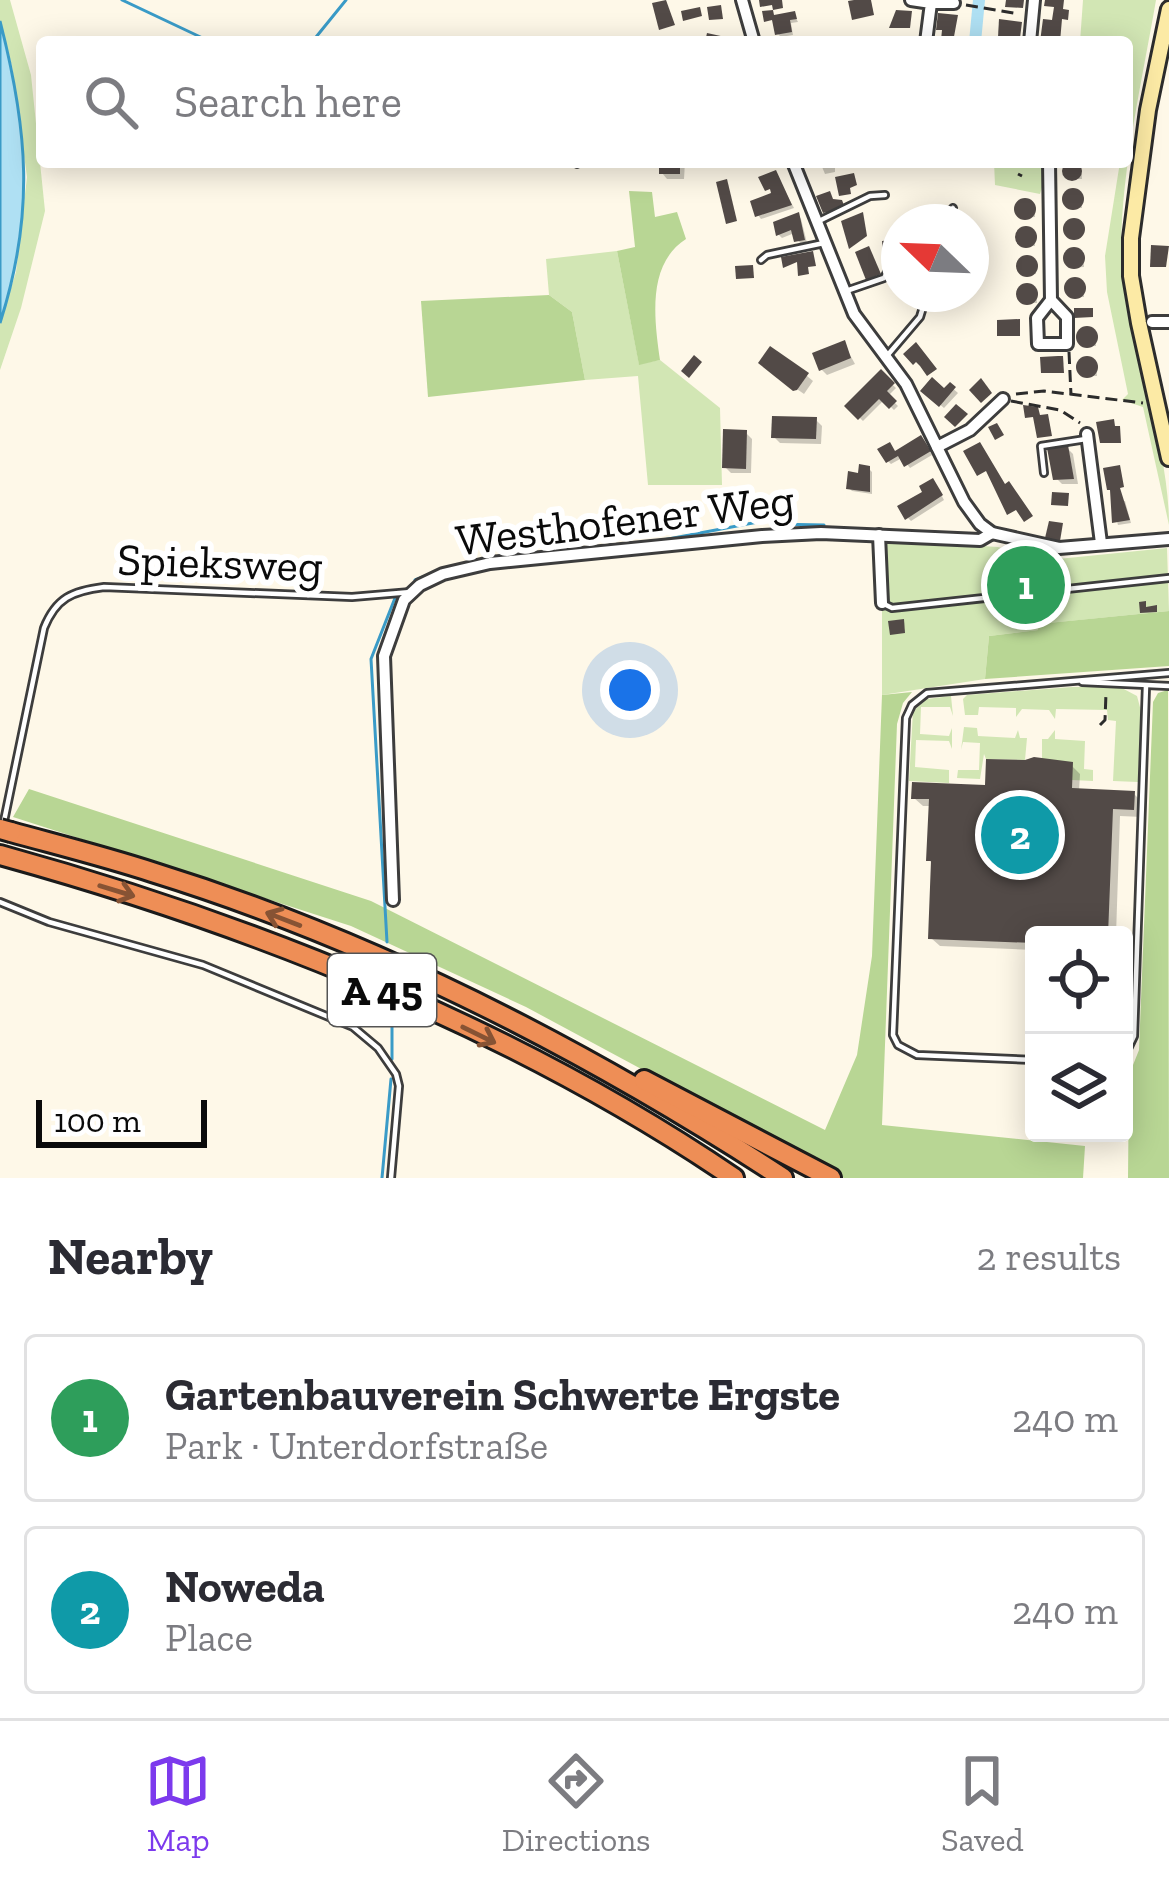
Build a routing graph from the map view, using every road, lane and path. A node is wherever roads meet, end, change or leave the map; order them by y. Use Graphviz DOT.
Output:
graph roads {
  1 [pos="742,0"];
  2 [pos="911,0"];
  3 [pos="1034,0"];
  4 [pos="931,3"];
  5 [pos="954,3"];
  6 [pos="971,5"];
  7 [pos="1169,9"];
  8 [pos="1033,16"];
  9 [pos="752,36"];
  10 [pos="927,36"];
  11 [pos="1031,36"];
  12 [pos="795,168"];
  13 [pos="1049,168"];
  14 [pos="885,195"];
  15 [pos="816,221"];
  16 [pos="824,243"];
  17 [pos="761,260"];
  18 [pos="881,279"];
  19 [pos="844,292"];
  20 [pos="1051,300"];
  21 [pos="922,312"];
  22 [pos="1151,322"];
  23 [pos="1169,322"];
  24 [pos="1067,344"];
  25 [pos="886,357"];
  26 [pos="1071,395"];
  27 [pos="1003,400"];
  28 [pos="1156,403"];
  29 [pos="1087,436"];
  30 [pos="938,446"];
  31 [pos="1169,458"];
  32 [pos="1044,473"];
  33 [pos="992,533"];
  34 [pos="879,535"];
  35 [pos="1169,539"];
  36 [pos="1101,544"];
  37 [pos="1169,578"];
  38 [pos="411,592"];
  39 [pos="882,603"];
  40 [pos="1169,673"];
  41 [pos="1071,681"];
  42 [pos="1106,685"];
  43 [pos="1146,686"];
  44 [pos="1169,686"];
  45 [pos="1100,725"];
  46 [pos="4,833"];
  47 [pos="3,856"];
  48 [pos="394,900"];
  49 [pos="0,902"];
  50 [pos="543,1037"];
  51 [pos="1133,1038"];
  52 [pos="1025,1060"];
  53 [pos="391,1178"];
  54 [pos="734,1178"];
  55 [pos="783,1178"];
  56 [pos="831,1178"];
  1 -- 9 [label="street"];
  2 -- 4 [label="street"];
  3 -- 8 [label="street"];
  4 -- 5 [label="street"];
  4 -- 10 [label="street"];
  6 -- 8 [label="path"];
  7 -- 28 [label="main road"];
  8 -- 11 [label="street"];
  12 -- 15 [label="street"];
  13 -- 20 [label="street"];
  14 -- 15 [label="lane"];
  15 -- 16 [label="street"];
  16 -- 17 [label="lane"];
  16 -- 19 [label="street"];
  18 -- 19 [label="lane"];
  19 -- 25 [label="street"];
  20 -- 24 [label="street"];
  20 -- 24 [label="street"];
  21 -- 25 [label="lane"];
  22 -- 23 [label="street"];
  24 -- 26 [label="path"];
  25 -- 30 [label="street"];
  26 -- 27 [label="path"];
  26 -- 28 [label="path"];
  27 -- 29 [label="path"];
  27 -- 30 [label="street"];
  28 -- 31 [label="main road"];
  29 -- 32 [label="lane"];
  29 -- 36 [label="street"];
  30 -- 33 [label="street"];
  33 -- 34 [label="street, Westhofener Weg"];
  33 -- 36 [label="street, Westhofener Weg"];
  34 -- 38 [label="street, Westhofener Weg"];
  34 -- 39 [label="street"];
  35 -- 36 [label="street, Westhofener Weg"];
  37 -- 39 [label="lane"];
  38 -- 46 [label="lane, Spieksweg"];
  38 -- 48 [label="street, Westhofener Weg"];
  40 -- 41 [label="lane"];
  41 -- 42 [label="lane"];
  41 -- 52 [label="lane"];
  42 -- 43 [label="lane"];
  42 -- 45 [label="path"];
  43 -- 44 [label="lane"];
  43 -- 51 [label="lane"];
  50 -- 46 [label="highway, A 45, one-way"];
  47 -- 54 [label="highway, A 45, one-way"];
  49 -- 53 [label="lane"];
  50 -- 55 [label="highway, A 45"];
  50 -- 56 [label="highway"];
}
